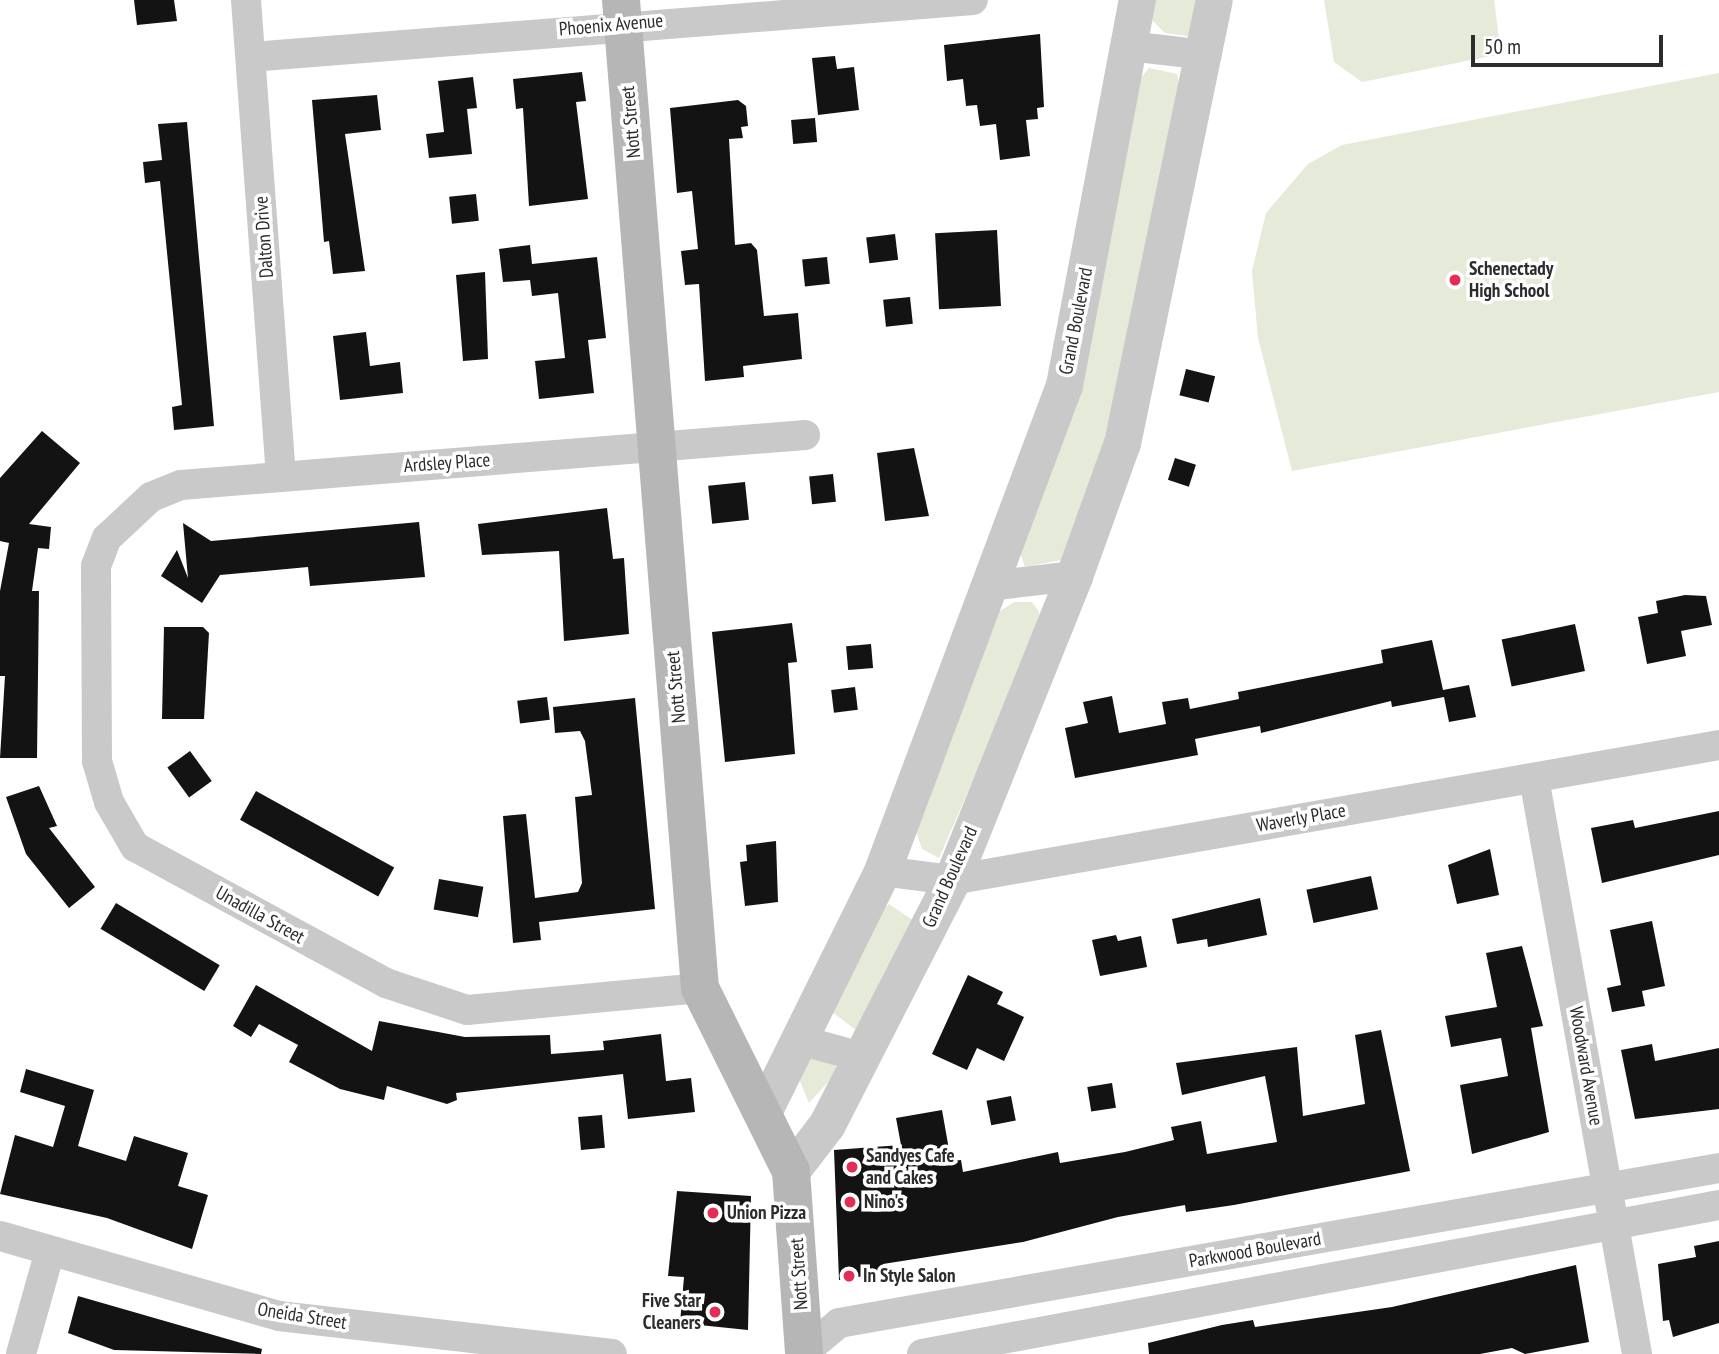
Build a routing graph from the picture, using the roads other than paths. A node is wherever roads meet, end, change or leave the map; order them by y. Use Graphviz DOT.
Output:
graph roads {
  1 [pos="246,0"];
  2 [pos="972,0"];
  3 [pos="1137,0"];
  4 [pos="1213,0"];
  5 [pos="622,12"];
  6 [pos="1129,46"];
  7 [pos="1206,55"];
  8 [pos="251,57"];
  9 [pos="805,435"];
  10 [pos="657,449"];
  11 [pos="281,474"];
  12 [pos="107,538"];
  13 [pos="1074,576"];
  14 [pos="988,586"];
  15 [pos="1719,745"];
  16 [pos="1534,778"];
  17 [pos="882,871"];
  18 [pos="951,880"];
  19 [pos="700,988"];
  20 [pos="800,1040"];
  21 [pos="861,1057"];
  22 [pos="763,1112"];
  23 [pos="1719,1168"];
  24 [pos="791,1171"];
  25 [pos="1608,1188"];
  26 [pos="1719,1205"];
  27 [pos="1614,1224"];
  28 [pos="0,1236"];
  29 [pos="50,1251"];
  30 [pos="21,1354"];
  31 [pos="612,1354"];
  32 [pos="804,1354"];
  33 [pos="922,1354"];
  34 [pos="1637,1354"];
  1 -- 8 [label="street, Dalton Drive"];
  2 -- 5 [label="street, Phoenix Avenue"];
  3 -- 6 [label="street, Grand Boulevard"];
  4 -- 7 [label="street, Grand Boulevard"];
  5 -- 8 [label="street, Phoenix Avenue"];
  5 -- 10 [label="main road, Nott Street"];
  6 -- 7 [label="street"];
  6 -- 14 [label="street, Grand Boulevard"];
  7 -- 13 [label="street, Grand Boulevard"];
  8 -- 11 [label="street, Dalton Drive"];
  9 -- 10 [label="street, Ardsley Place"];
  10 -- 11 [label="street, Ardsley Place"];
  10 -- 19 [label="main road, Nott Street"];
  11 -- 12 [label="street, Ardsley Place"];
  12 -- 19 [label="street, Unadilla Street"];
  13 -- 14 [label="street"];
  13 -- 18 [label="street, Grand Boulevard"];
  14 -- 17 [label="street, Grand Boulevard"];
  15 -- 16 [label="street, Waverly Place"];
  16 -- 18 [label="street, Waverly Place"];
  16 -- 25 [label="street, Woodward Avenue"];
  17 -- 18 [label="street, Waverly Place"];
  17 -- 20 [label="street, Grand Boulevard"];
  18 -- 21 [label="street, Grand Boulevard"];
  19 -- 22 [label="main road, Nott Street"];
  20 -- 21 [label="street"];
  20 -- 22 [label="street, Grand Boulevard"];
  21 -- 24 [label="street, Grand Boulevard"];
  22 -- 24 [label="main road, Nott Street"];
  23 -- 25 [label="street, Parkwood Boulevard"];
  24 -- 32 [label="main road, Nott Street"];
  25 -- 27 [label="street, Woodward Avenue"];
  25 -- 32 [label="street, Parkwood Boulevard"];
  26 -- 27 [label="street"];
  27 -- 33 [label="street"];
  27 -- 34 [label="street, Woodward Avenue"];
  28 -- 29 [label="street, Oneida Street"];
  29 -- 30 [label="street"];
  29 -- 31 [label="street, Oneida Street"];
}
